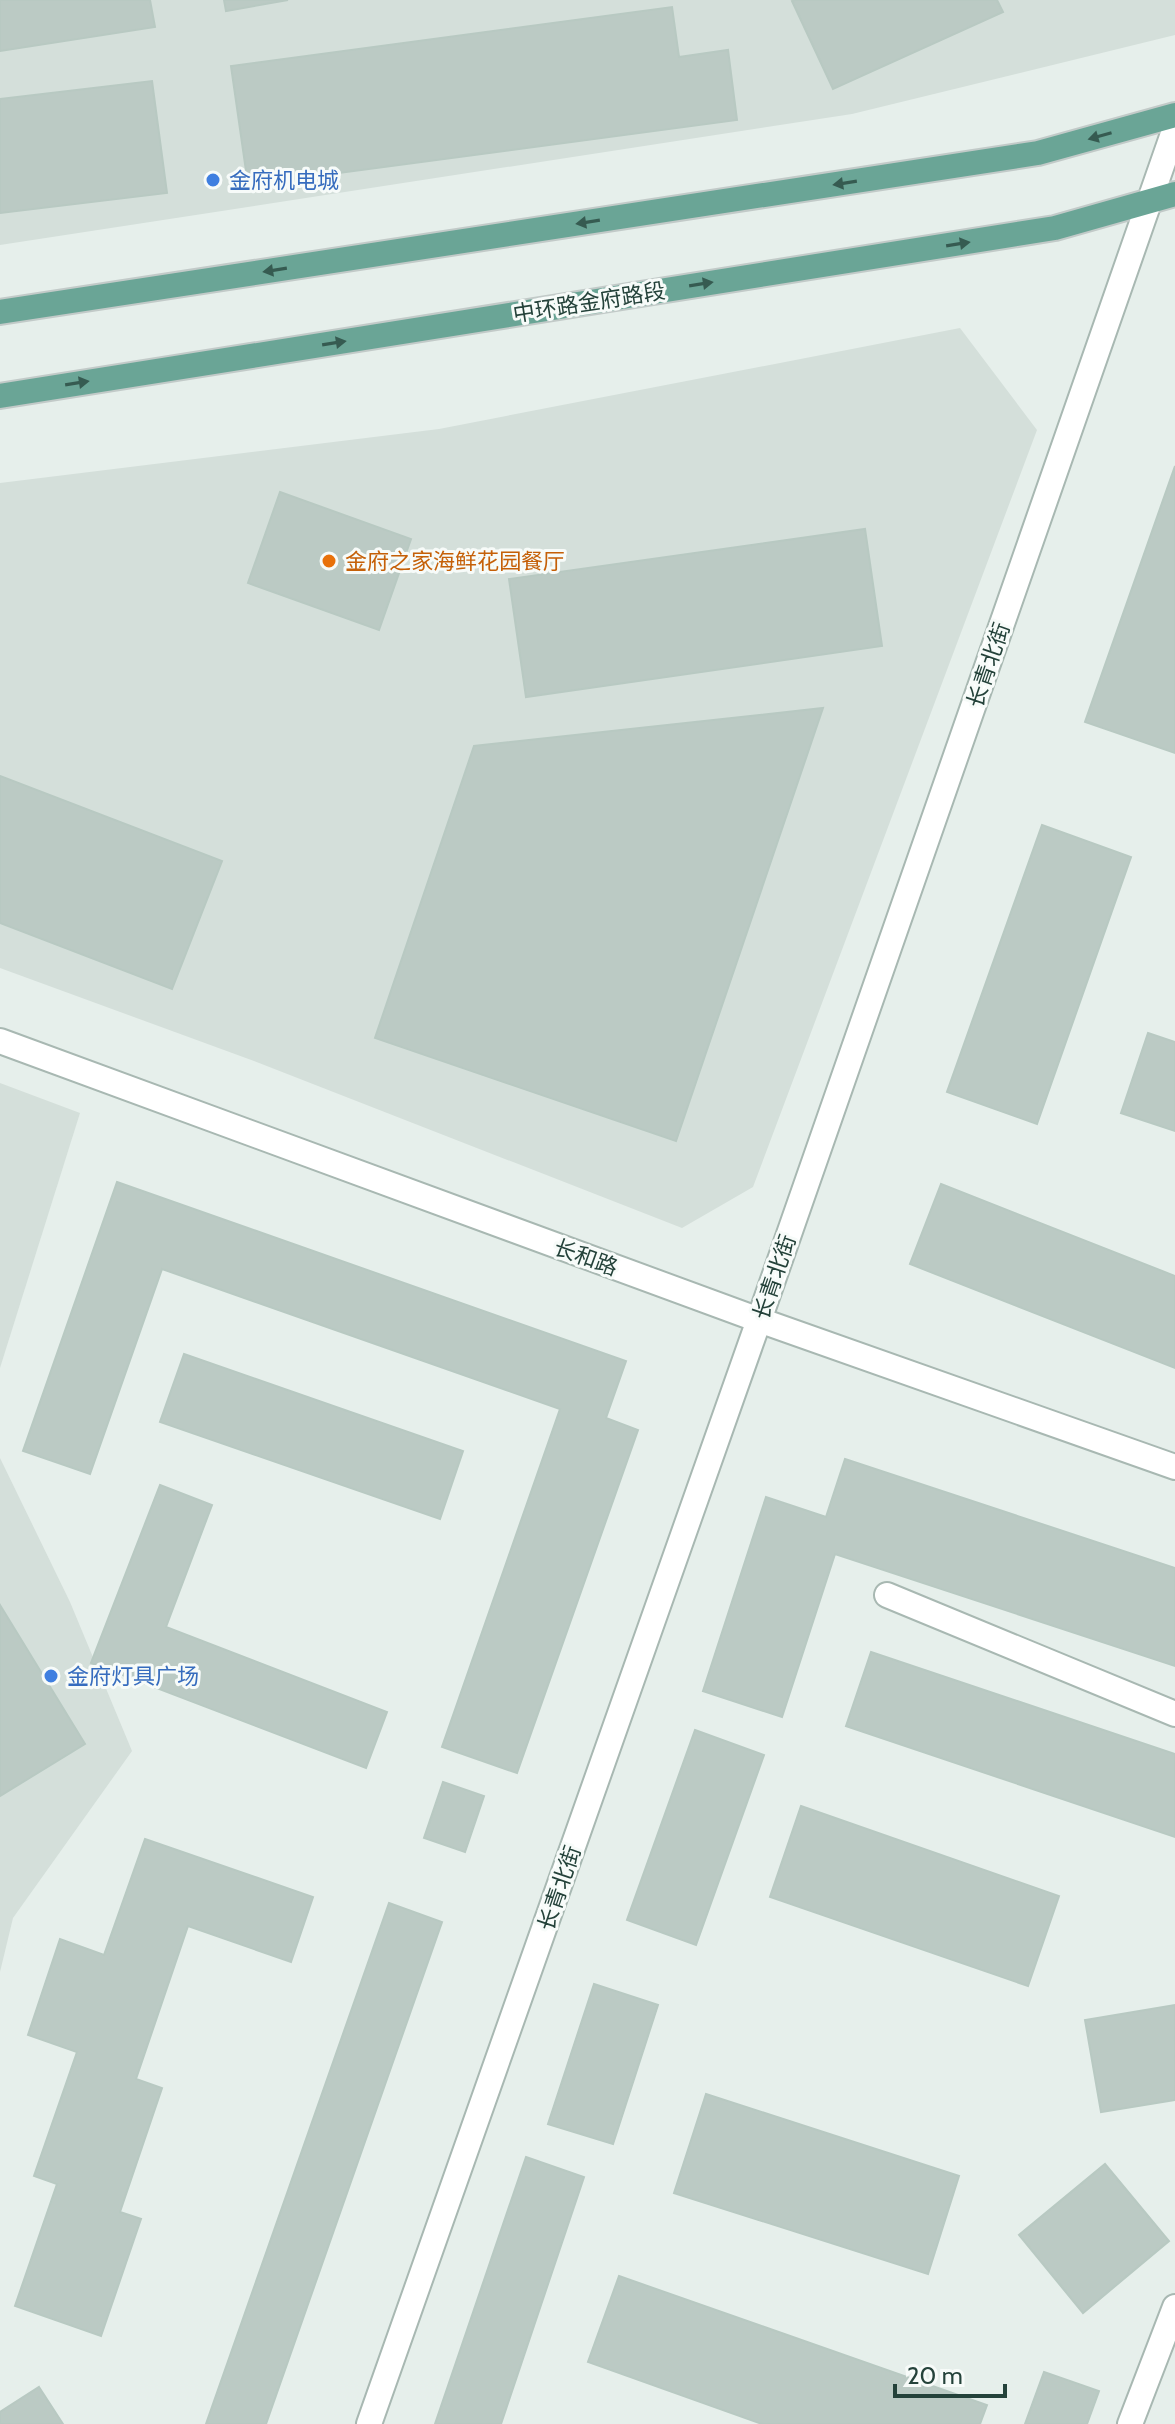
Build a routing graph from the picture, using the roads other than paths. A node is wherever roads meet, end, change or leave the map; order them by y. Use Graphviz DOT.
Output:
graph roads {
  1 [pos="1175,115"];
  2 [pos="1175,128"];
  3 [pos="1175,194"];
  4 [pos="1149,202"];
  5 [pos="0,312"];
  6 [pos="0,396"];
  7 [pos="0,1041"];
  8 [pos="759,1320"];
  9 [pos="1175,1467"];
  10 [pos="887,1595"];
  11 [pos="1175,1714"];
  12 [pos="1175,2307"];
  13 [pos="369,2424"];
  14 [pos="1130,2424"];
  1 -- 5 [label="main road, one-way"];
  2 -- 4 [label="street, 长青北街"];
  3 -- 4 [label="main road, 中环路金府路段"];
  6 -- 4 [label="main road, 中环路金府路段, one-way"];
  4 -- 8 [label="street, 长青北街"];
  7 -- 8 [label="street, 长和路"];
  8 -- 9 [label="street, 长和路"];
  8 -- 13 [label="street, 长青北街"];
  10 -- 11 [label="street"];
  12 -- 14 [label="street"];
}
